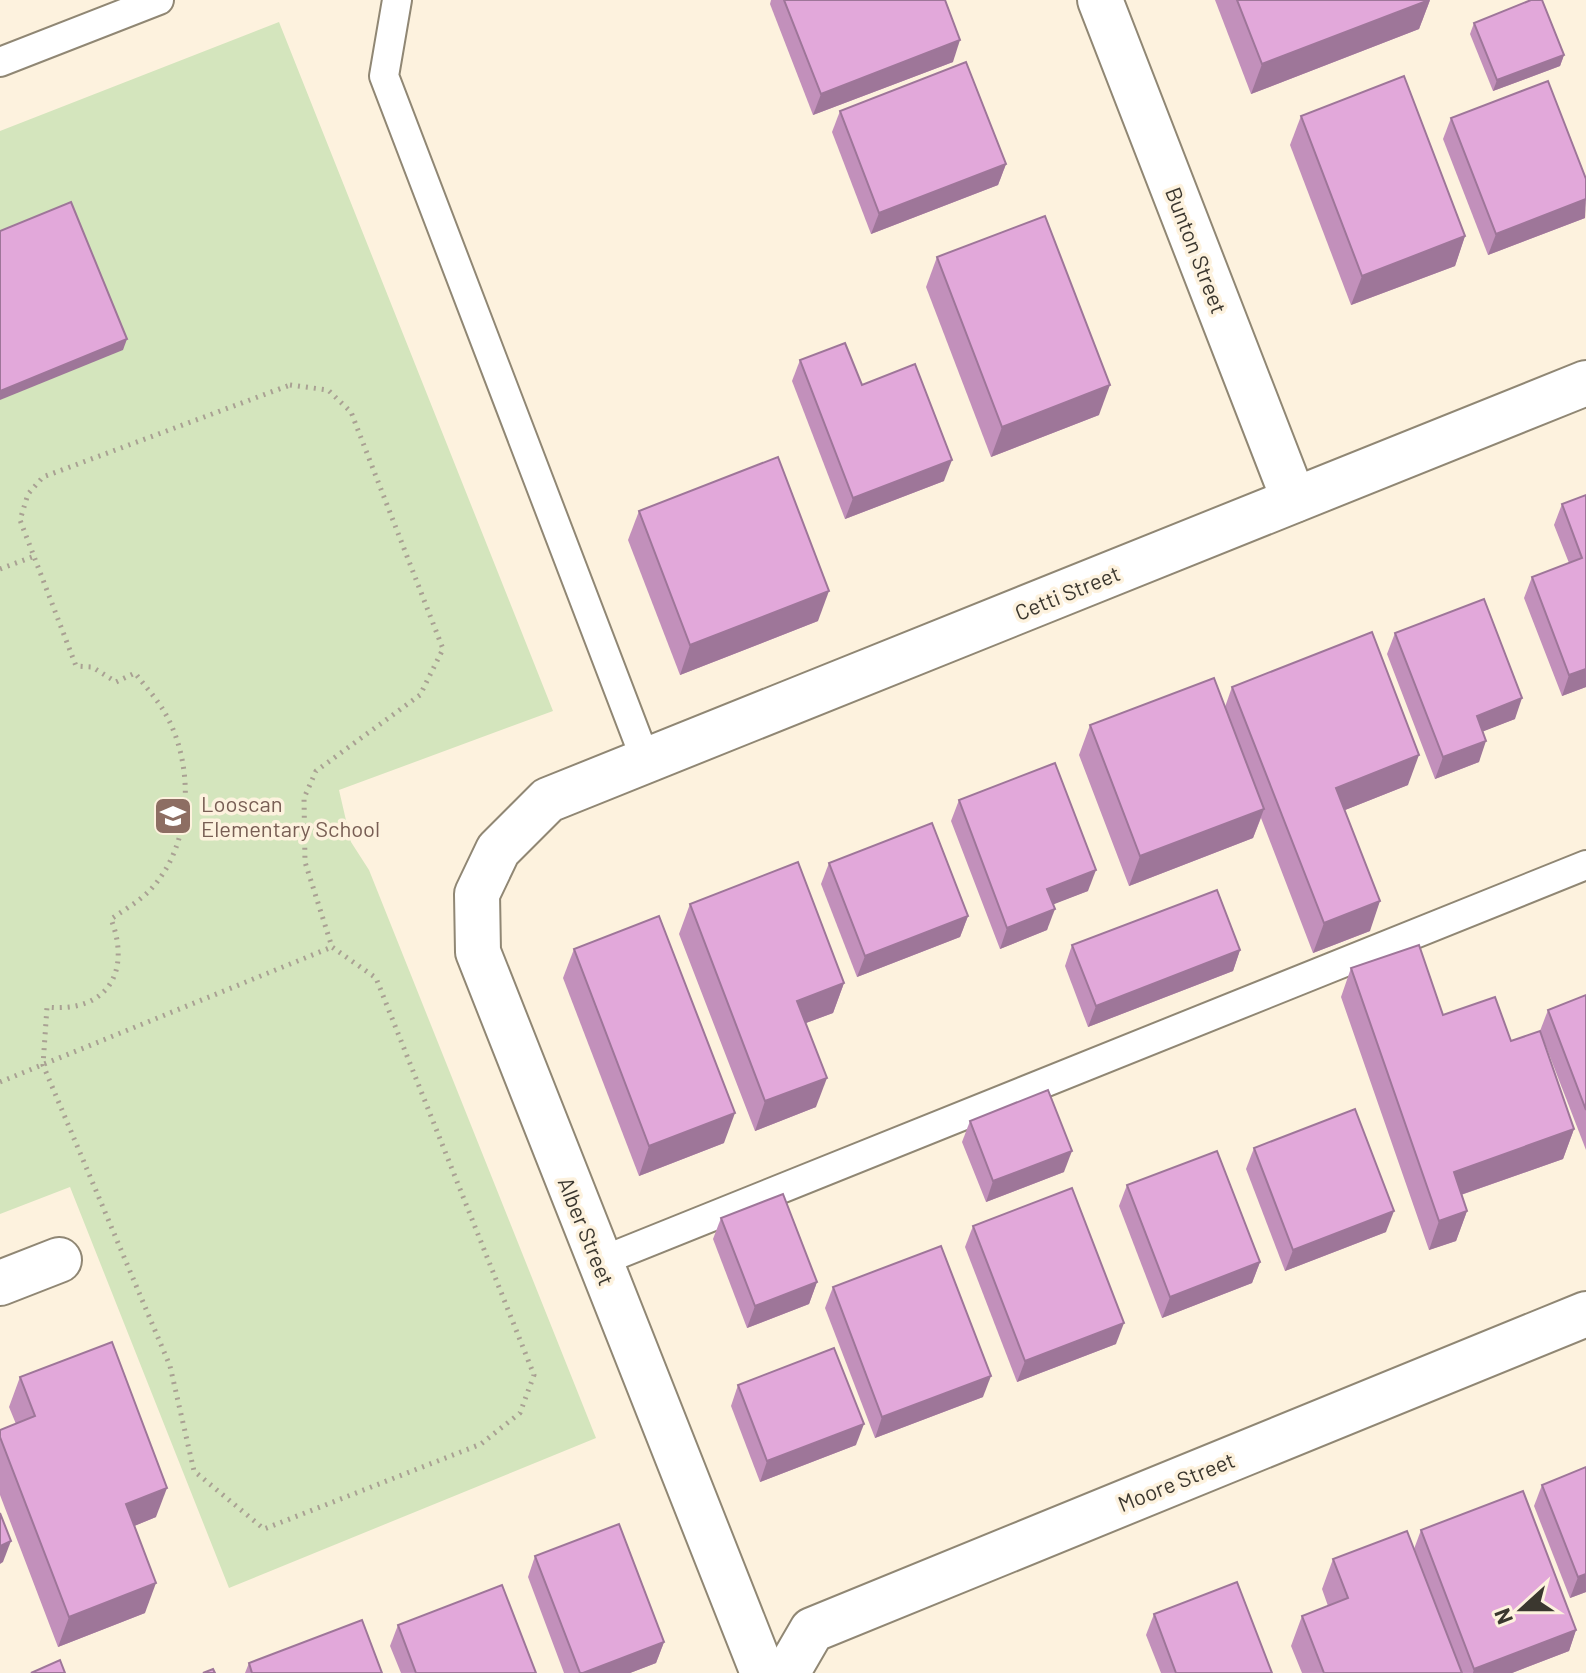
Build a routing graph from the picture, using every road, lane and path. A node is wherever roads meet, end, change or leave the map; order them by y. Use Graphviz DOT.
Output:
graph roads {
  1 [pos="159,0"];
  2 [pos="397,0"];
  3 [pos="1100,0"];
  4 [pos="0,62"];
  5 [pos="1586,383"];
  6 [pos="1294,500"];
  7 [pos="32,557"];
  8 [pos="0,569"];
  9 [pos="646,761"];
  10 [pos="548,800"];
  11 [pos="1586,865"];
  12 [pos="332,947"];
  13 [pos="43,1065"];
  14 [pos="0,1082"];
  15 [pos="59,1260"];
  16 [pos="599,1262"];
  17 [pos="0,1283"];
  18 [pos="1586,1314"];
  19 [pos="763,1673"];
  20 [pos="787,1673"];
  1 -- 4 [label="lane"];
  2 -- 9 [label="lane"];
  3 -- 6 [label="street, Bunton Street"];
  5 -- 6 [label="street, Cetti Street"];
  6 -- 9 [label="street, Cetti Street"];
  7 -- 8 [label="path"];
  7 -- 12 [label="path"];
  7 -- 13 [label="path"];
  9 -- 10 [label="street, Cetti Street"];
  10 -- 16 [label="street, Alber Street"];
  11 -- 16 [label="lane"];
  12 -- 13 [label="path"];
  12 -- 13 [label="path"];
  13 -- 14 [label="path"];
  15 -- 17 [label="street"];
  16 -- 19 [label="street, Alber Street"];
  18 -- 20 [label="street, Moore Street"];
}
